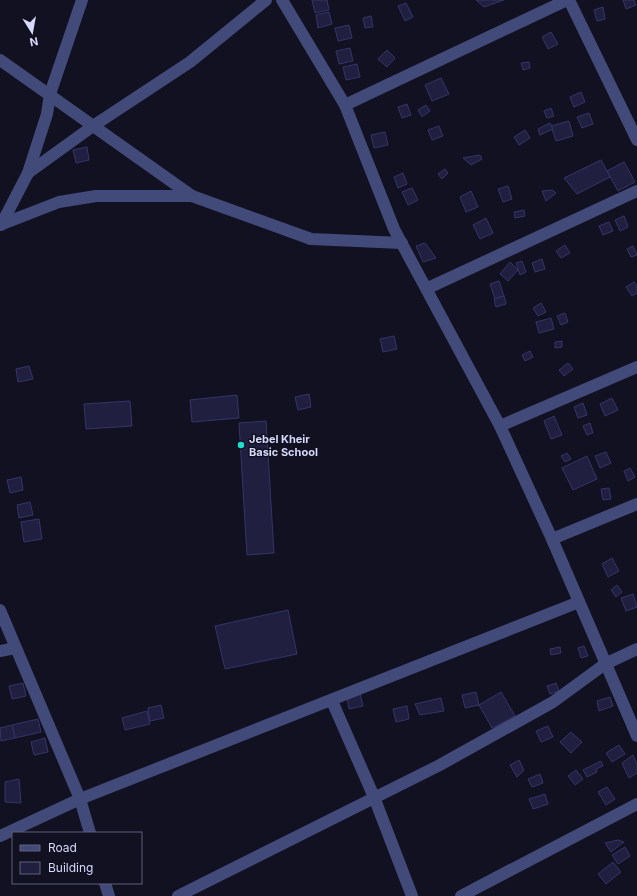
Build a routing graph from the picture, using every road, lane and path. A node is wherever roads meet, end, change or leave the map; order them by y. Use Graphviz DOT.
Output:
graph roads {
  1 [pos="82,0"];
  2 [pos="266,0"];
  3 [pos="282,0"];
  4 [pos="568,0"];
  5 [pos="0,60"];
  6 [pos="50,94"];
  7 [pos="345,105"];
  8 [pos="93,126"];
  9 [pos="637,140"];
  10 [pos="28,173"];
  11 [pos="637,191"];
  12 [pos="192,196"];
  13 [pos="1,225"];
  14 [pos="402,243"];
  15 [pos="428,288"];
  16 [pos="637,367"];
  17 [pos="500,426"];
  18 [pos="637,504"];
  19 [pos="552,539"];
  20 [pos="579,602"];
  21 [pos="0,610"];
  22 [pos="15,648"];
  23 [pos="637,649"];
  24 [pos="0,650"];
  25 [pos="605,664"];
  26 [pos="332,701"];
  27 [pos="637,736"];
  28 [pos="374,797"];
  29 [pos="80,799"];
  30 [pos="637,804"];
  31 [pos="90,832"];
  32 [pos="0,836"];
  33 [pos="105,884"];
  34 [pos="109,896"];
  35 [pos="178,896"];
  36 [pos="412,896"];
  37 [pos="461,896"];
  1 -- 6 [label="street"];
  2 -- 8 [label="street"];
  3 -- 7 [label="street"];
  4 -- 7 [label="street"];
  4 -- 9 [label="street"];
  5 -- 6 [label="street"];
  6 -- 8 [label="street"];
  6 -- 10 [label="street"];
  7 -- 14 [label="street"];
  8 -- 10 [label="street"];
  8 -- 12 [label="street"];
  10 -- 13 [label="street"];
  11 -- 15 [label="street"];
  12 -- 13 [label="street"];
  12 -- 14 [label="street"];
  14 -- 15 [label="street"];
  15 -- 17 [label="street"];
  16 -- 17 [label="street"];
  17 -- 19 [label="street"];
  18 -- 19 [label="street"];
  19 -- 20 [label="street"];
  20 -- 25 [label="street"];
  20 -- 26 [label="street"];
  21 -- 22 [label="street"];
  22 -- 24 [label="street"];
  22 -- 29 [label="street"];
  23 -- 25 [label="street"];
  25 -- 27 [label="street"];
  25 -- 28 [label="street"];
  26 -- 28 [label="street"];
  26 -- 29 [label="street"];
  28 -- 35 [label="street"];
  28 -- 36 [label="street"];
  29 -- 31 [label="street"];
  29 -- 32 [label="street"];
  30 -- 37 [label="street"];
  33 -- 34 [label="street"];
}
